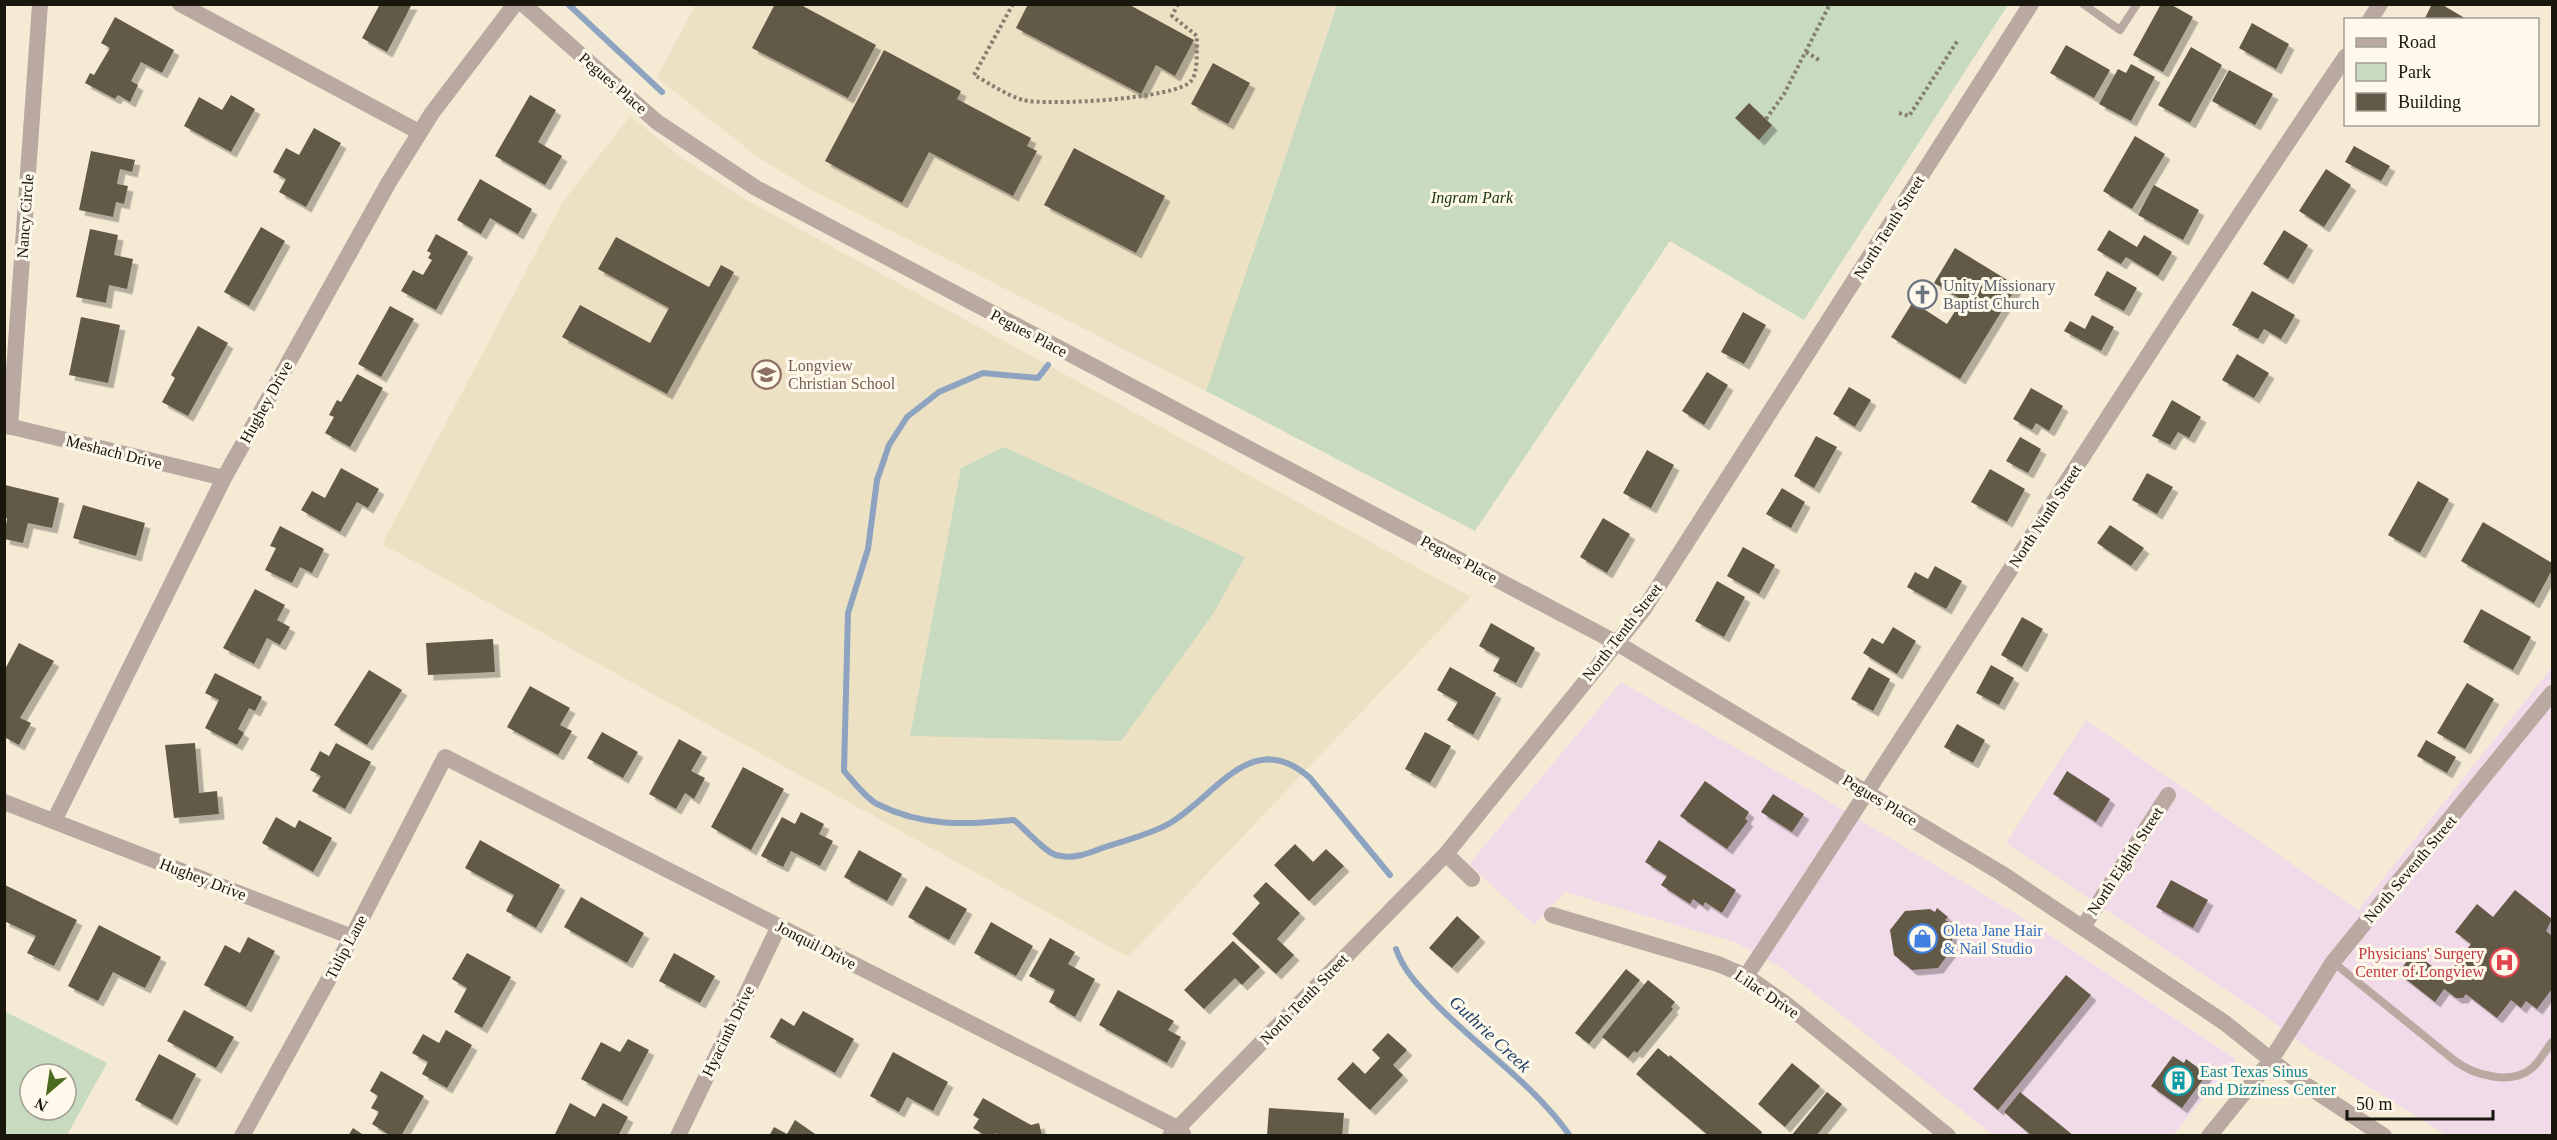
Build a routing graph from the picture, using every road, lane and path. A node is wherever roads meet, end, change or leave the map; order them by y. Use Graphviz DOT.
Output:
graph roads {
  1 [pos="40,4"];
  2 [pos="180,4"];
  3 [pos="514,4"];
  4 [pos="523,4"];
  5 [pos="1013,4"];
  6 [pos="1178,4"];
  7 [pos="1830,4"];
  8 [pos="2031,4"];
  9 [pos="2083,4"];
  10 [pos="2137,4"];
  11 [pos="2380,4"];
  12 [pos="2371,18"];
  13 [pos="1958,40"];
  14 [pos="1806,52"];
  15 [pos="2344,59"];
  16 [pos="1821,61"];
  17 [pos="1899,113"];
  18 [pos="1766,119"];
  19 [pos="419,132"];
  20 [pos="7,426"];
  21 [pos="224,478"];
  22 [pos="1615,642"];
  23 [pos="2553,693"];
  24 [pos="445,757"];
  25 [pos="1868,793"];
  26 [pos="2168,795"];
  27 [pos="4,802"];
  28 [pos="54,821"];
  29 [pos="1446,854"];
  30 [pos="1473,879"];
  31 [pos="1552,915"];
  32 [pos="779,926"];
  33 [pos="2083,927"];
  34 [pos="352,937"];
  35 [pos="2333,962"];
  36 [pos="1746,976"];
  37 [pos="2553,1042"];
  38 [pos="2271,1060"];
  39 [pos="1177,1133"];
  40 [pos="242,1136"];
  41 [pos="678,1136"];
  42 [pos="1948,1136"];
  43 [pos="2209,1136"];
  44 [pos="2384,1136"];
  1 -- 20 [label="street, Nancy Circle"];
  2 -- 19 [label="street"];
  3 -- 19 [label="street, Hughey Drive"];
  4 -- 22 [label="street, Pegues Place"];
  5 -- 6 [label="path"];
  7 -- 14 [label="path"];
  8 -- 22 [label="street, North Tenth Street"];
  9 -- 10 [label="lane"];
  11 -- 12 [label="street"];
  13 -- 17 [label="path"];
  14 -- 16 [label="path"];
  14 -- 18 [label="path"];
  15 -- 25 [label="street, North Ninth Street"];
  19 -- 21 [label="street, Hughey Drive"];
  20 -- 21 [label="street, Meshach Drive"];
  21 -- 28 [label="street, Hughey Drive"];
  22 -- 25 [label="street, Pegues Place"];
  22 -- 29 [label="street, North Tenth Street"];
  23 -- 35 [label="street, North Seventh Street"];
  24 -- 32 [label="street, Jonquil Drive"];
  24 -- 34 [label="street, Tulip Lane"];
  25 -- 33 [label="street, Pegues Place"];
  25 -- 36 [label="street, North Ninth Street"];
  26 -- 33 [label="street, North Eighth Street"];
  27 -- 28 [label="street, Hughey Drive"];
  28 -- 34 [label="street, Hughey Drive"];
  29 -- 30 [label="street"];
  29 -- 39 [label="street, North Tenth Street"];
  31 -- 36 [label="street, Lilac Drive"];
  32 -- 39 [label="street, Jonquil Drive"];
  32 -- 41 [label="street, Hyacinth Drive"];
  33 -- 38 [label="street, Pegues Place"];
  34 -- 40 [label="street, Tulip Lane"];
  35 -- 37 [label="lane"];
  35 -- 38 [label="street, North Seventh Street"];
  36 -- 42 [label="street, Lilac Drive"];
  38 -- 43 [label="street, North Seventh Street"];
  38 -- 44 [label="street, Pegues Place"];
}
